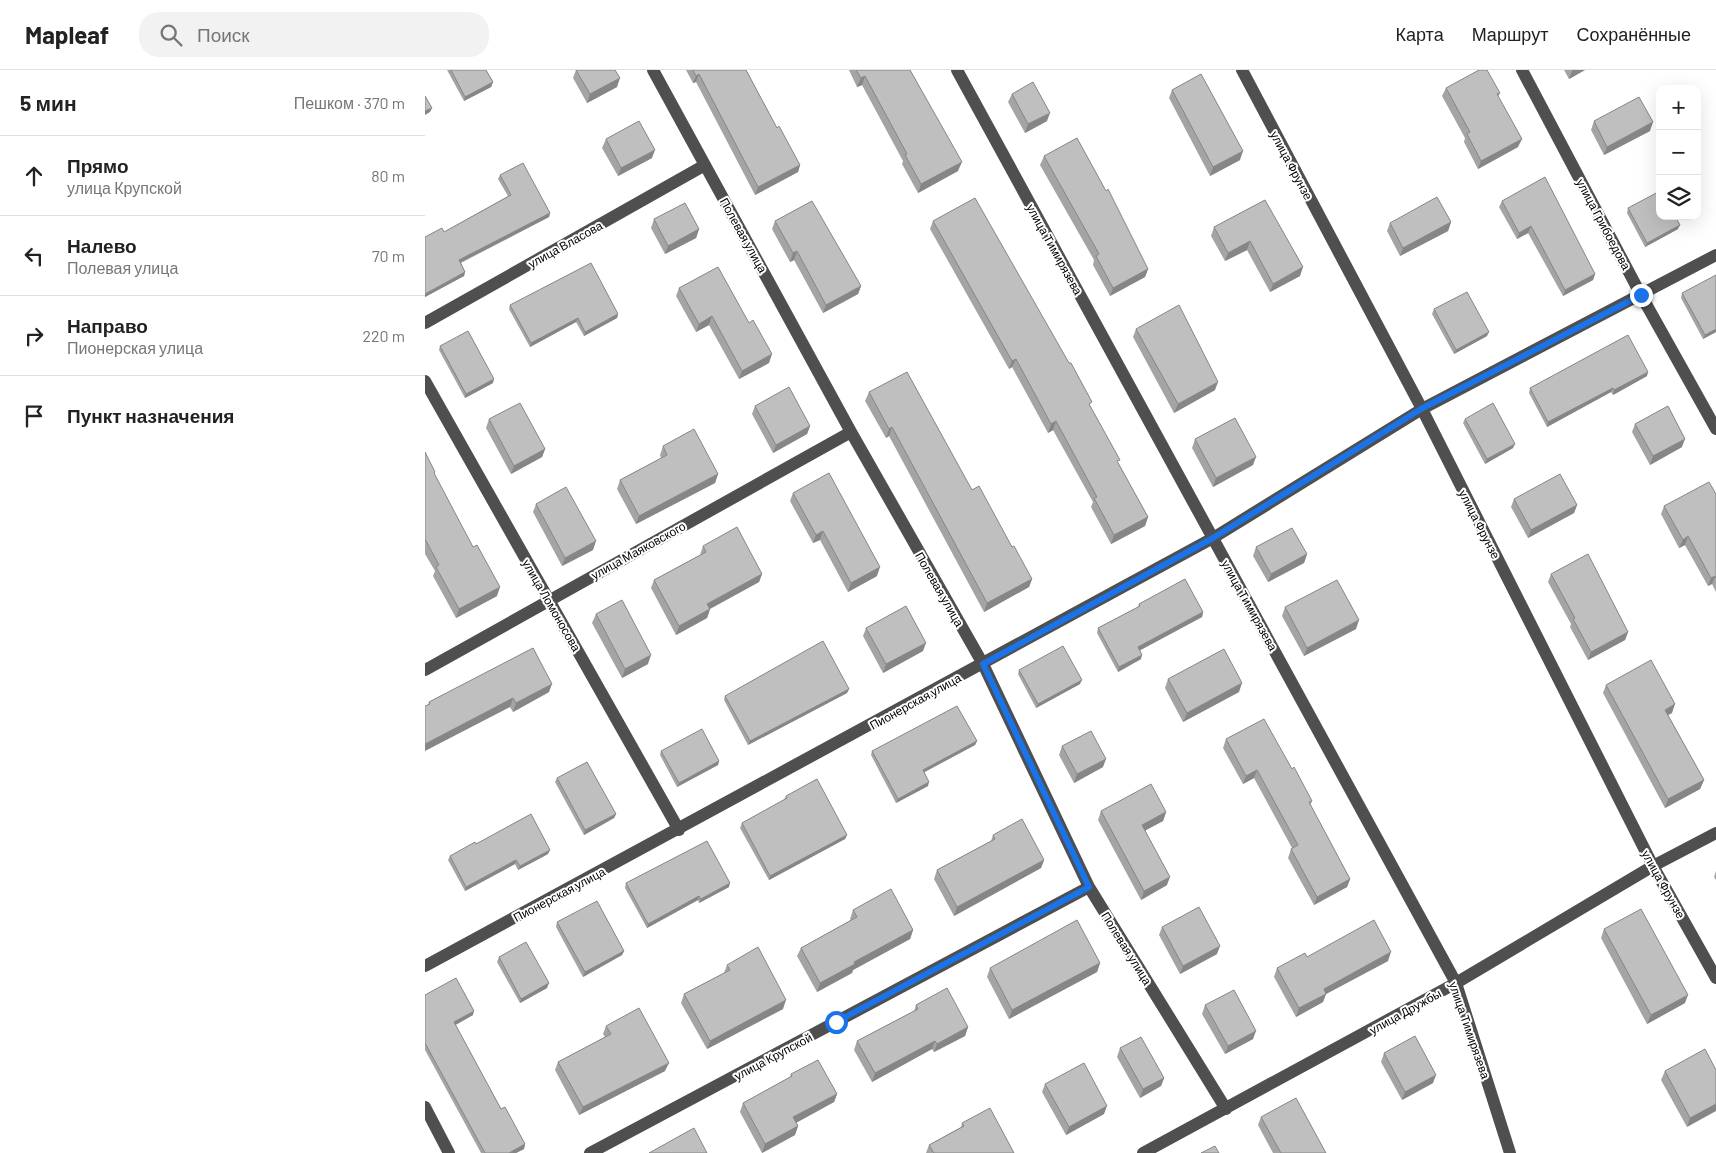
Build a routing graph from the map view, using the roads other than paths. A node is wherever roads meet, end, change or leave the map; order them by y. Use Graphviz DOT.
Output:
graph roads {
  1 [pos="653,70"];
  2 [pos="957,70"];
  3 [pos="1242,70"];
  4 [pos="1522,70"];
  5 [pos="705,165"];
  6 [pos="1716,255"];
  7 [pos="1641,295"];
  8 [pos="425,323"];
  9 [pos="425,381"];
  10 [pos="1421,409"];
  11 [pos="1716,429"];
  12 [pos="851,432"];
  13 [pos="1213,538"];
  14 [pos="549,600"];
  15 [pos="983,664"];
  16 [pos="425,670"];
  17 [pos="679,830"];
  18 [pos="1716,833"];
  19 [pos="1653,866"];
  20 [pos="1089,887"];
  21 [pos="425,966"];
  22 [pos="1716,978"];
  23 [pos="1456,983"];
  24 [pos="425,1107"];
  25 [pos="1226,1109"];
  26 [pos="449,1153"];
  27 [pos="590,1153"];
  28 [pos="1143,1153"];
  29 [pos="1510,1153"];
  1 -- 5 [label="street, Полевая улица"];
  2 -- 13 [label="street, улица Тимирязева"];
  3 -- 10 [label="street, улица Фрунзе"];
  4 -- 7 [label="street, улица Грибоедова"];
  5 -- 8 [label="street, улица Власова"];
  5 -- 12 [label="street, Полевая улица"];
  6 -- 7 [label="street, Пионерская улица"];
  7 -- 10 [label="street, Пионерская улица"];
  7 -- 11 [label="street, улица Грибоедова"];
  9 -- 14 [label="street, улица Ломоносова"];
  10 -- 13 [label="street, Пионерская улица"];
  10 -- 19 [label="street, улица Фрунзе"];
  12 -- 14 [label="street, улица Маяковского"];
  12 -- 15 [label="street, Полевая улица"];
  13 -- 15 [label="street, Пионерская улица"];
  13 -- 23 [label="street, улица Тимирязева"];
  14 -- 16 [label="street, улица Маяковского"];
  14 -- 17 [label="street, улица Ломоносова"];
  15 -- 17 [label="street, Пионерская улица"];
  15 -- 20 [label="street, Полевая улица"];
  17 -- 21 [label="street, Пионерская улица"];
  18 -- 19 [label="street, улица Дружбы"];
  19 -- 22 [label="street, улица Фрунзе"];
  19 -- 23 [label="street, улица Дружбы"];
  20 -- 25 [label="street, Полевая улица"];
  20 -- 27 [label="street, улица Крупской"];
  23 -- 25 [label="street, улица Дружбы"];
  23 -- 29 [label="street, улица Тимирязева"];
  24 -- 26 [label="street"];
  25 -- 28 [label="street, улица Дружбы"];
}
